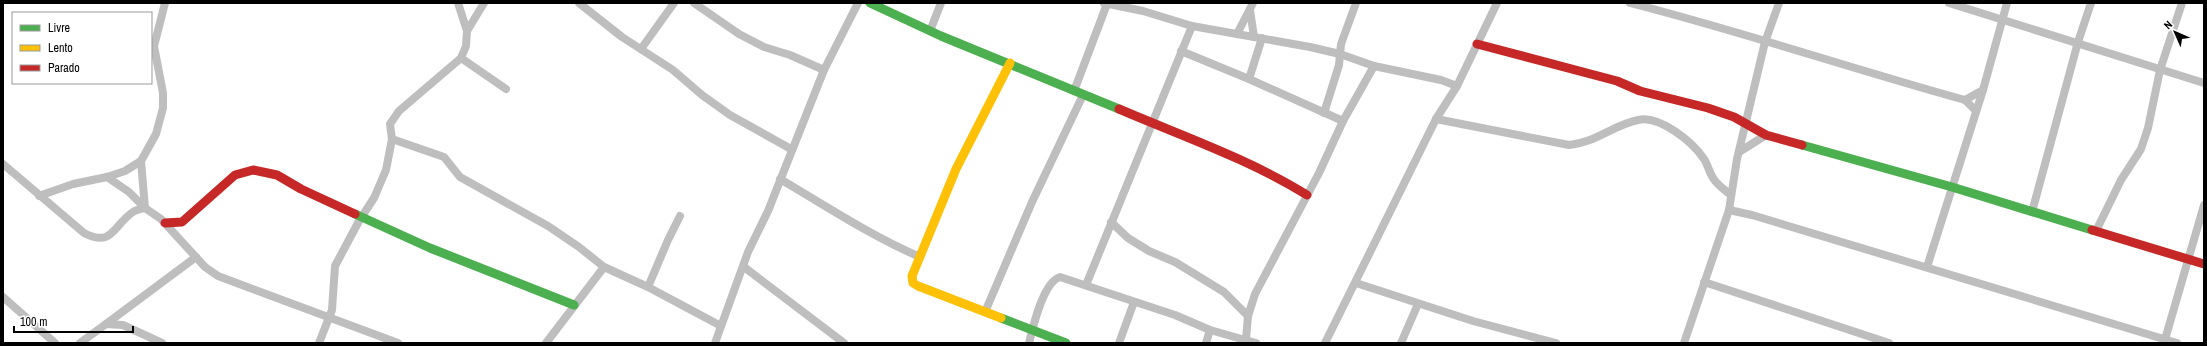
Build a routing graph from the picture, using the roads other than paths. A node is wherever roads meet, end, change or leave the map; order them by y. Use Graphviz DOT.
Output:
graph roads {
  1 [pos="165,3"];
  2 [pos="458,3"];
  3 [pos="484,3"];
  4 [pos="579,3"];
  5 [pos="674,3"];
  6 [pos="694,3"];
  7 [pos="858,3"];
  8 [pos="870,3"];
  9 [pos="941,3"];
  10 [pos="1356,3"];
  11 [pos="1497,3"];
  12 [pos="1630,3"];
  13 [pos="1779,3"];
  14 [pos="1949,3"];
  15 [pos="2007,3"];
  16 [pos="2091,3"];
  17 [pos="2182,3"];
  18 [pos="1105,4"];
  19 [pos="592,6"];
  20 [pos="1251,6"];
  21 [pos="2001,20"];
  22 [pos="1192,26"];
  23 [pos="467,31"];
  24 [pos="930,31"];
  25 [pos="1237,34"];
  26 [pos="1258,37"];
  27 [pos="1765,42"];
  28 [pos="2078,42"];
  29 [pos="1477,44"];
  30 [pos="641,49"];
  31 [pos="1181,51"];
  32 [pos="1340,54"];
  33 [pos="461,58"];
  34 [pos="1010,63"];
  35 [pos="1374,66"];
  36 [pos="824,70"];
  37 [pos="2160,70"];
  38 [pos="1249,78"];
  39 [pos="2204,83"];
  40 [pos="1457,86"];
  41 [pos="506,88"];
  42 [pos="1983,90"];
  43 [pos="1074,91"];
  44 [pos="1083,95"];
  45 [pos="1965,100"];
  46 [pos="1976,111"];
  47 [pos="1324,113"];
  48 [pos="1436,119"];
  49 [pos="1343,121"];
  50 [pos="1746,123"];
  51 [pos="1153,124"];
  52 [pos="1766,135"];
  53 [pos="392,139"];
  54 [pos="791,149"];
  55 [pos="1739,152"];
  56 [pos="141,161"];
  57 [pos="3,164"];
  58 [pos="107,177"];
  59 [pos="780,179"];
  60 [pos="1952,187"];
  61 [pos="1731,194"];
  62 [pos="1307,195"];
  63 [pos="39,196"];
  64 [pos="2204,205"];
  65 [pos="145,208"];
  66 [pos="1729,210"];
  67 [pos="2032,212"];
  68 [pos="362,216"];
  69 [pos="680,216"];
  70 [pos="182,222"];
  71 [pos="1110,222"];
  72 [pos="165,223"];
  73 [pos="2096,231"];
  74 [pos="179,239"];
  75 [pos="920,257"];
  76 [pos="196,258"];
  77 [pos="2188,259"];
  78 [pos="2204,264"];
  79 [pos="604,267"];
  80 [pos="744,267"];
  81 [pos="1927,268"];
  82 [pos="1356,282"];
  83 [pos="1704,282"];
  84 [pos="1086,285"];
  85 [pos="648,287"];
  86 [pos="3,297"];
  87 [pos="1134,302"];
  88 [pos="1418,304"];
  89 [pos="574,305"];
  90 [pos="986,312"];
  91 [pos="330,316"];
  92 [pos="1248,316"];
  93 [pos="106,324"];
  94 [pos="722,326"];
  95 [pos="1032,330"];
  96 [pos="1210,330"];
  97 [pos="1246,339"];
  98 [pos="2164,341"];
  99 [pos="55,343"];
  100 [pos="80,343"];
  101 [pos="162,343"];
  102 [pos="319,343"];
  103 [pos="398,343"];
  104 [pos="546,343"];
  105 [pos="716,343"];
  106 [pos="844,343"];
  107 [pos="1029,343"];
  108 [pos="1066,343"];
  109 [pos="1119,343"];
  110 [pos="1206,343"];
  111 [pos="1256,343"];
  112 [pos="1325,343"];
  113 [pos="1401,343"];
  114 [pos="1556,343"];
  115 [pos="1684,343"];
  116 [pos="1889,343"];
  117 [pos="2177,343"];
  1 -- 56 [label="street"];
  2 -- 23 [label="street"];
  3 -- 23 [label="street"];
  4 -- 19 [label="street"];
  5 -- 30 [label="street"];
  6 -- 36 [label="street"];
  7 -- 36 [label="street"];
  8 -- 24 [label="street"];
  9 -- 24 [label="street"];
  10 -- 32 [label="street"];
  11 -- 29 [label="street"];
  12 -- 27 [label="street"];
  13 -- 27 [label="street"];
  14 -- 21 [label="street"];
  15 -- 21 [label="street"];
  16 -- 28 [label="street"];
  17 -- 37 [label="street"];
  18 -- 22 [label="street"];
  18 -- 43 [label="street"];
  19 -- 30 [label="street"];
  20 -- 25 [label="street"];
  20 -- 26 [label="street"];
  21 -- 28 [label="street"];
  21 -- 42 [label="street"];
  22 -- 25 [label="street"];
  22 -- 31 [label="street"];
  23 -- 33 [label="street"];
  24 -- 34 [label="street"];
  25 -- 26 [label="street"];
  26 -- 32 [label="street"];
  26 -- 38 [label="street"];
  27 -- 45 [label="street"];
  27 -- 50 [label="street"];
  28 -- 37 [label="street"];
  28 -- 67 [label="street"];
  29 -- 40 [label="street"];
  29 -- 50 [label="street"];
  30 -- 54 [label="street"];
  31 -- 38 [label="street"];
  31 -- 51 [label="street"];
  32 -- 35 [label="street"];
  32 -- 47 [label="street"];
  33 -- 41 [label="street"];
  33 -- 53 [label="street"];
  34 -- 43 [label="street"];
  34 -- 75 [label="street"];
  35 -- 40 [label="street"];
  35 -- 49 [label="street"];
  36 -- 54 [label="street"];
  37 -- 39 [label="street"];
  37 -- 73 [label="street"];
  38 -- 47 [label="street"];
  40 -- 48 [label="street"];
  42 -- 45 [label="street"];
  42 -- 46 [label="street"];
  43 -- 44 [label="street"];
  44 -- 51 [label="street"];
  44 -- 90 [label="street"];
  45 -- 46 [label="street"];
  46 -- 60 [label="street"];
  47 -- 49 [label="street"];
  48 -- 61 [label="street"];
  48 -- 82 [label="street"];
  49 -- 62 [label="street"];
  50 -- 52 [label="street"];
  50 -- 55 [label="street"];
  51 -- 62 [label="street"];
  51 -- 71 [label="street"];
  52 -- 55 [label="street"];
  52 -- 60 [label="street"];
  53 -- 68 [label="street"];
  53 -- 79 [label="street"];
  54 -- 59 [label="street"];
  55 -- 61 [label="street"];
  56 -- 58 [label="street"];
  56 -- 65 [label="street"];
  57 -- 63 [label="street"];
  58 -- 63 [label="street"];
  58 -- 65 [label="street"];
  59 -- 75 [label="street"];
  59 -- 80 [label="street"];
  60 -- 67 [label="street"];
  60 -- 81 [label="street"];
  61 -- 66 [label="street"];
  62 -- 92 [label="street"];
  63 -- 65 [label="street"];
  64 -- 77 [label="street"];
  65 -- 72 [label="street"];
  66 -- 81 [label="street"];
  66 -- 83 [label="street"];
  67 -- 73 [label="street"];
  68 -- 70 [label="street"];
  68 -- 89 [label="street"];
  68 -- 91 [label="street"];
  69 -- 85 [label="street"];
  70 -- 72 [label="street"];
  70 -- 74 [label="street"];
  71 -- 84 [label="street"];
  71 -- 92 [label="street"];
  72 -- 74 [label="street"];
  73 -- 77 [label="street"];
  74 -- 76 [label="street"];
  75 -- 90 [label="street"];
  76 -- 91 [label="street"];
  76 -- 93 [label="street"];
  77 -- 78 [label="street"];
  77 -- 98 [label="street"];
  79 -- 85 [label="street"];
  79 -- 89 [label="street"];
  80 -- 94 [label="street"];
  80 -- 106 [label="street"];
  81 -- 98 [label="street"];
  82 -- 88 [label="street"];
  82 -- 112 [label="street"];
  83 -- 115 [label="street"];
  83 -- 116 [label="street"];
  84 -- 87 [label="street"];
  84 -- 95 [label="street"];
  85 -- 94 [label="street"];
  86 -- 99 [label="street"];
  87 -- 96 [label="street"];
  87 -- 109 [label="street"];
  88 -- 113 [label="street"];
  88 -- 114 [label="street"];
  89 -- 104 [label="street"];
  90 -- 95 [label="street"];
  91 -- 102 [label="street"];
  91 -- 103 [label="street"];
  92 -- 97 [label="street"];
  93 -- 100 [label="street"];
  93 -- 101 [label="street"];
  94 -- 105 [label="street"];
  95 -- 107 [label="street"];
  95 -- 108 [label="street"];
  96 -- 97 [label="street"];
  96 -- 110 [label="street"];
  97 -- 111 [label="street"];
  98 -- 117 [label="street"];
}
